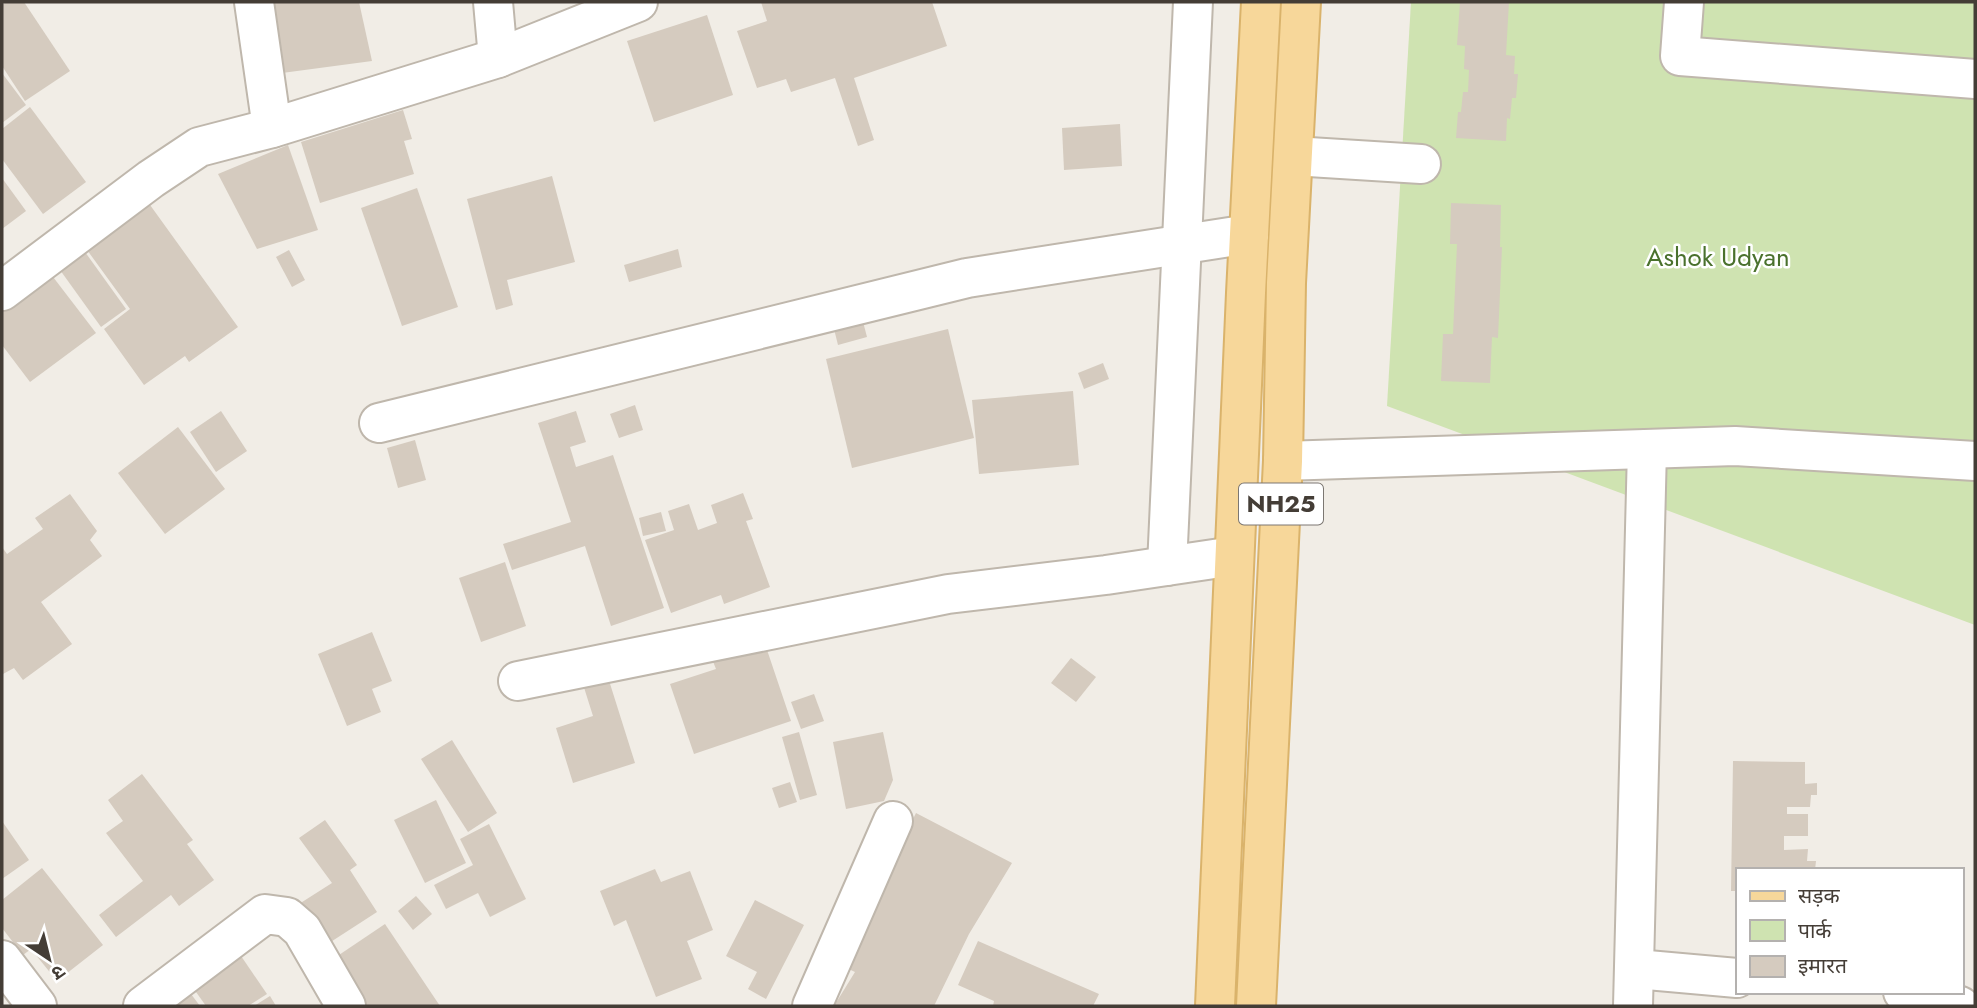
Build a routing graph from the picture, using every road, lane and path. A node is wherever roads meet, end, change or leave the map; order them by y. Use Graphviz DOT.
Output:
graph roads {
  1 [pos="254,2"];
  2 [pos="494,2"];
  3 [pos="638,2"];
  4 [pos="1193,2"];
  5 [pos="1261,2"];
  6 [pos="1301,2"];
  7 [pos="1684,2"];
  8 [pos="498,58"];
  9 [pos="1975,79"];
  10 [pos="272,128"];
  11 [pos="1293,156"];
  12 [pos="1421,164"];
  13 [pos="1249,234"];
  14 [pos="1182,245"];
  15 [pos="2,291"];
  16 [pos="379,423"];
  17 [pos="1647,449"];
  18 [pos="1283,461"];
  19 [pos="1975,461"];
  20 [pos="1234,556"];
  21 [pos="1167,566"];
  22 [pos="518,681"];
  23 [pos="893,821"];
  24 [pos="2,960"];
  25 [pos="1636,969"];
  26 [pos="1736,978"];
  27 [pos="1928,994"];
  28 [pos="37,1006"];
  29 [pos="143,1006"];
  30 [pos="346,1006"];
  31 [pos="812,1006"];
  32 [pos="1214,1006"];
  33 [pos="1256,1006"];
  34 [pos="1633,1006"];
  35 [pos="1960,1006"];
  1 -- 10 [label="street"];
  2 -- 8 [label="street"];
  3 -- 8 [label="street"];
  4 -- 14 [label="street"];
  5 -- 13 [label="main road, NH25"];
  6 -- 11 [label="main road, NH25"];
  7 -- 9 [label="street"];
  8 -- 10 [label="street"];
  10 -- 15 [label="street"];
  11 -- 12 [label="street"];
  11 -- 18 [label="main road, NH25"];
  13 -- 14 [label="street"];
  13 -- 20 [label="main road, NH25"];
  14 -- 16 [label="street"];
  14 -- 21 [label="street"];
  17 -- 18 [label="street"];
  17 -- 19 [label="street"];
  17 -- 25 [label="street"];
  18 -- 33 [label="main road, NH25"];
  20 -- 21 [label="street"];
  20 -- 32 [label="main road, NH25"];
  21 -- 22 [label="street"];
  23 -- 31 [label="street"];
  24 -- 28 [label="street"];
  25 -- 26 [label="street"];
  25 -- 34 [label="street"];
  27 -- 35 [label="street"];
  29 -- 30 [label="street"];
}
